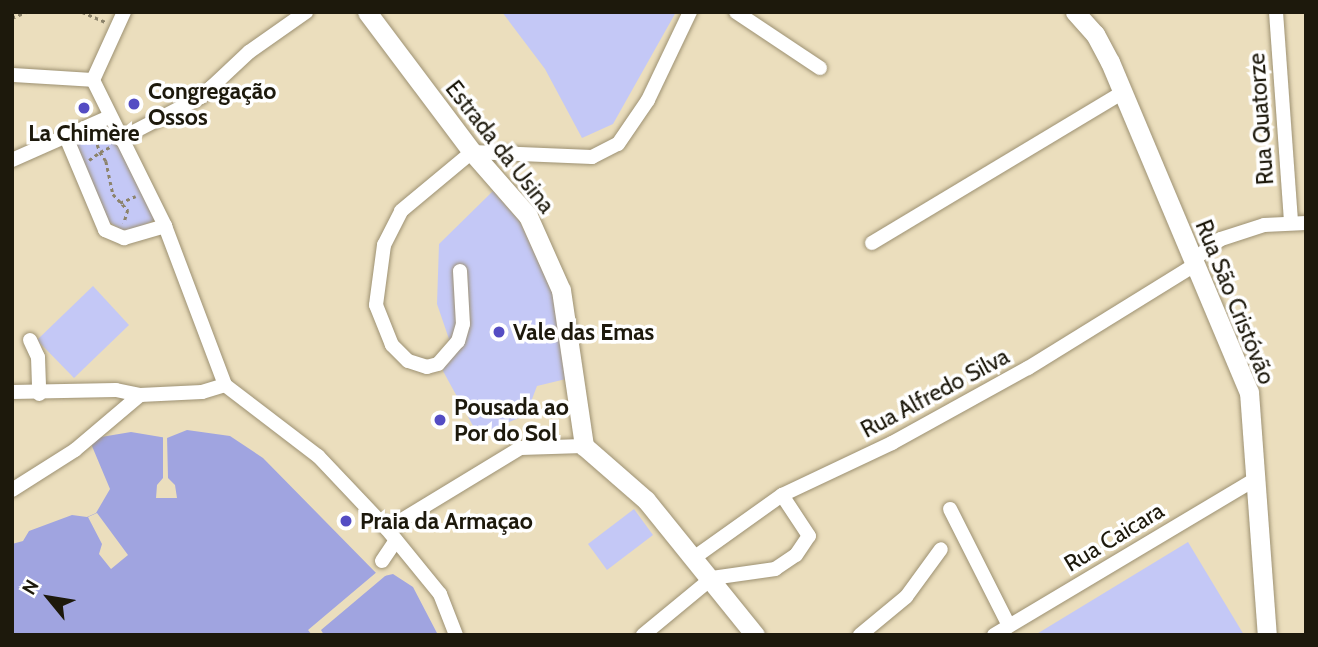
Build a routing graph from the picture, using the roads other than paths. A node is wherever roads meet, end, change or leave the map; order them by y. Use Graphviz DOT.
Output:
graph roads {
  1 [pos="124,12"];
  2 [pos="306,12"];
  3 [pos="367,12"];
  4 [pos="690,12"];
  5 [pos="736,12"];
  6 [pos="1075,12"];
  7 [pos="1276,12"];
  8 [pos="820,68"];
  9 [pos="12,75"];
  10 [pos="93,80"];
  11 [pos="1123,92"];
  12 [pos="109,117"];
  13 [pos="65,137"];
  14 [pos="120,139"];
  15 [pos="472,152"];
  16 [pos="12,160"];
  17 [pos="1298,222"];
  18 [pos="165,226"];
  19 [pos="872,243"];
  20 [pos="1194,263"];
  21 [pos="460,271"];
  22 [pos="30,340"];
  23 [pos="225,385"];
  24 [pos="12,392"];
  25 [pos="39,394"];
  26 [pos="140,395"];
  27 [pos="584,446"];
  28 [pos="1257,478"];
  29 [pos="12,490"];
  30 [pos="782,495"];
  31 [pos="950,509"];
  32 [pos="391,535"];
  33 [pos="941,549"];
  34 [pos="695,557"];
  35 [pos="382,561"];
  36 [pos="712,578"];
  37 [pos="1009,626"];
  38 [pos="456,635"];
  39 [pos="643,635"];
  40 [pos="755,635"];
  41 [pos="860,635"];
  42 [pos="994,635"];
  43 [pos="1268,635"];
  1 -- 10 [label="street"];
  2 -- 14 [label="street"];
  3 -- 15 [label="main road, Estrada da Usina"];
  4 -- 15 [label="street"];
  5 -- 8 [label="street"];
  6 -- 11 [label="main road, Rua São Cristóvão"];
  7 -- 17 [label="street, Rua Quatorze"];
  9 -- 10 [label="street"];
  10 -- 12 [label="street"];
  11 -- 19 [label="street"];
  11 -- 20 [label="main road, Rua São Cristóvão"];
  12 -- 13 [label="street"];
  12 -- 14 [label="street"];
  13 -- 16 [label="street"];
  13 -- 18 [label="street"];
  14 -- 18 [label="street"];
  15 -- 21 [label="street"];
  15 -- 27 [label="main road, Estrada da Usina"];
  17 -- 20 [label="street, Rua Alfredo Silva"];
  18 -- 23 [label="street"];
  20 -- 28 [label="main road, Rua São Cristóvão"];
  20 -- 30 [label="street, Rua Alfredo Silva"];
  22 -- 25 [label="street"];
  23 -- 26 [label="street"];
  23 -- 32 [label="street"];
  24 -- 25 [label="street"];
  25 -- 26 [label="street"];
  26 -- 29 [label="street"];
  27 -- 32 [label="street"];
  27 -- 34 [label="main road"];
  28 -- 37 [label="street, Rua Caicara"];
  28 -- 43 [label="main road, Rua São Cristóvão"];
  30 -- 34 [label="street, Rua Alfredo Silva"];
  30 -- 36 [label="street"];
  31 -- 37 [label="street"];
  32 -- 35 [label="street"];
  32 -- 38 [label="street"];
  33 -- 41 [label="street"];
  34 -- 36 [label="main road"];
  36 -- 39 [label="street"];
  36 -- 40 [label="main road"];
  37 -- 42 [label="street, Rua Caicara"];
}
